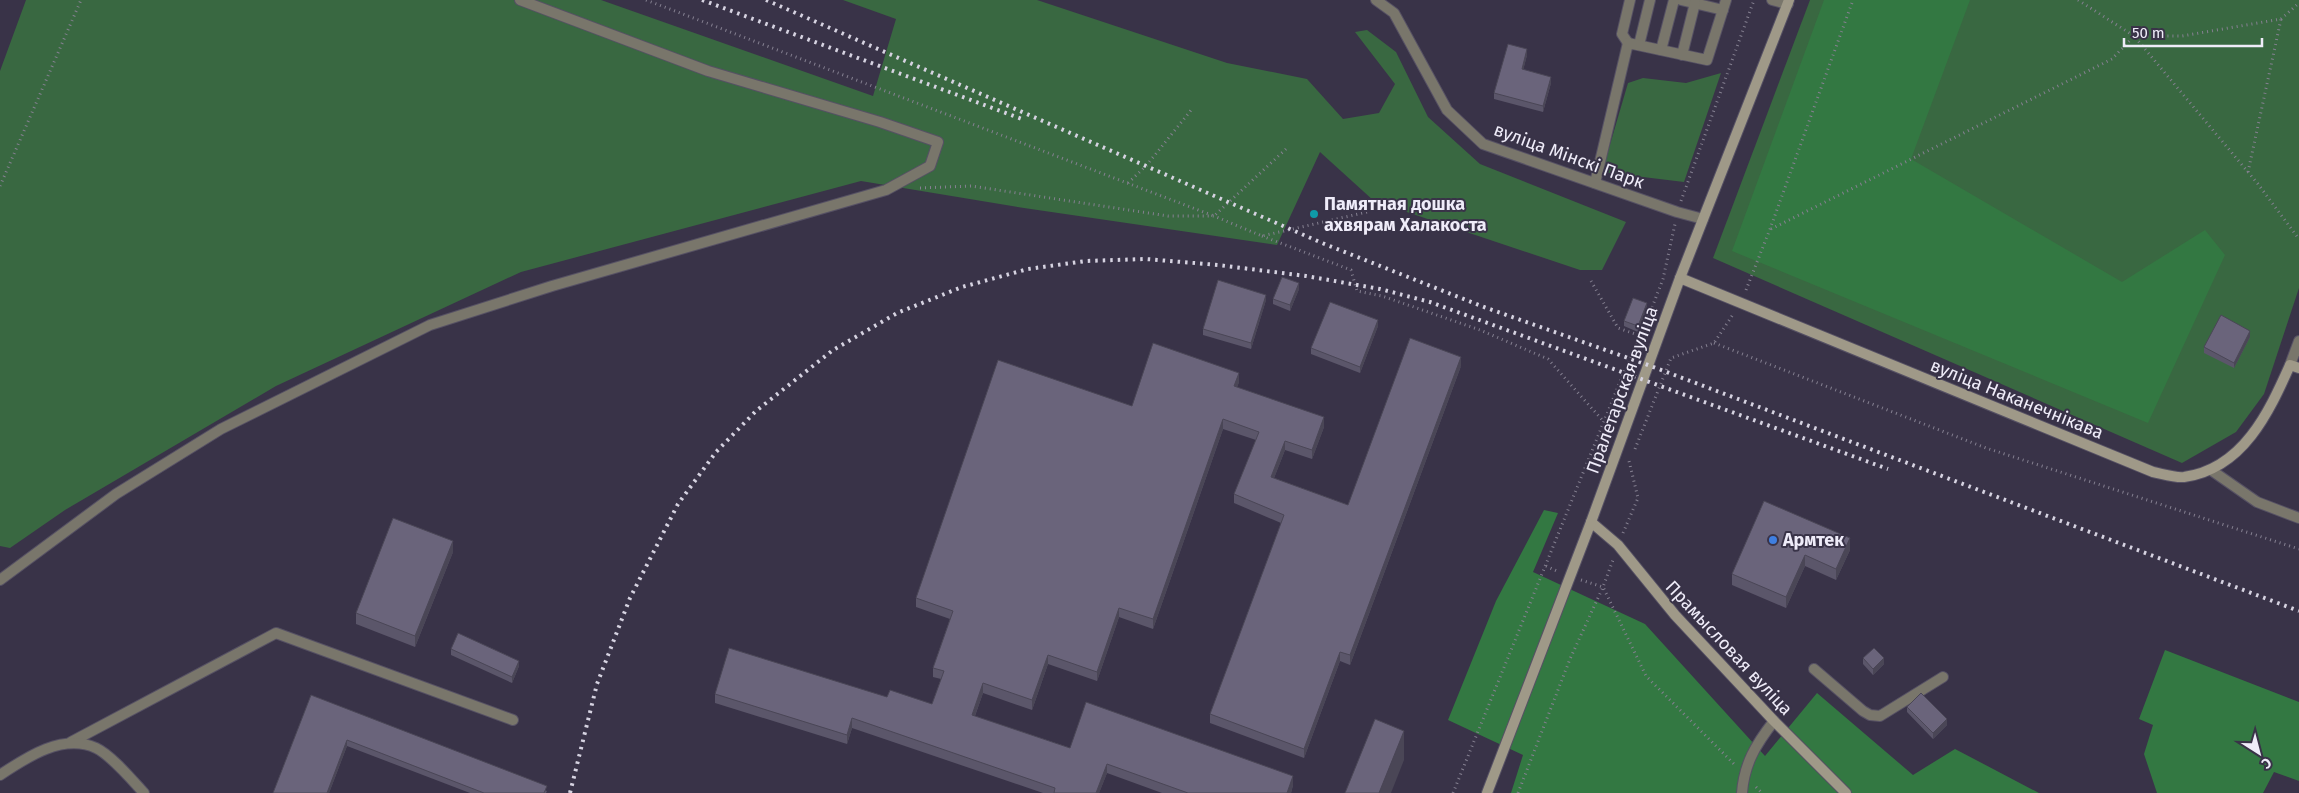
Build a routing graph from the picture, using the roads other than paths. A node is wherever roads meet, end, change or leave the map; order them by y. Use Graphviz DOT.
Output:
graph roads {
  1 [pos="520,0"];
  2 [pos="1376,0"];
  3 [pos="1630,0"];
  4 [pos="1650,0"];
  5 [pos="1674,0"];
  6 [pos="1681,0"];
  7 [pos="1772,0"];
  8 [pos="1789,2"];
  9 [pos="1695,3"];
  10 [pos="1724,5"];
  11 [pos="1628,43"];
  12 [pos="1639,45"];
  13 [pos="1662,50"];
  14 [pos="1682,55"];
  15 [pos="1595,183"];
  16 [pos="1703,219"];
  17 [pos="1680,278"];
  18 [pos="2299,341"];
  19 [pos="2295,366"];
  20 [pos="2211,470"];
  21 [pos="2299,518"];
  22 [pos="1591,522"];
  23 [pos="0,580"];
  24 [pos="1814,668"];
  25 [pos="1943,677"];
  26 [pos="513,720"];
  27 [pos="1774,721"];
  28 [pos="71,742"];
  29 [pos="0,775"];
  30 [pos="144,793"];
  31 [pos="1487,793"];
  32 [pos="1742,793"];
  33 [pos="1846,793"];
  1 -- 23 [label="street"];
  2 -- 15 [label="street, вуліца Мінскі Парк"];
  3 -- 11 [label="street"];
  4 -- 12 [label="street"];
  5 -- 13 [label="street"];
  6 -- 9 [label="street"];
  7 -- 8 [label="street"];
  8 -- 16 [label="main road, Пралетарская вуліца"];
  9 -- 10 [label="street"];
  9 -- 14 [label="street"];
  10 -- 14 [label="street"];
  11 -- 12 [label="street"];
  11 -- 15 [label="street"];
  12 -- 13 [label="street"];
  13 -- 14 [label="street"];
  15 -- 16 [label="street, вуліца Мінскі Парк"];
  16 -- 17 [label="main road, Пралетарская вуліца"];
  17 -- 20 [label="main road, вуліца Наканечнікава"];
  17 -- 22 [label="main road, Пралетарская вуліца"];
  18 -- 19 [label="street"];
  19 -- 20 [label="main road, вуліца Наканечнікава"];
  20 -- 21 [label="street"];
  22 -- 27 [label="main road, Прамысловая вуліца"];
  22 -- 31 [label="main road, Пралетарская вуліца"];
  24 -- 25 [label="street"];
  26 -- 28 [label="street"];
  27 -- 32 [label="street"];
  27 -- 33 [label="main road, Прамысловая вуліца"];
  28 -- 29 [label="street"];
  28 -- 30 [label="street"];
}
